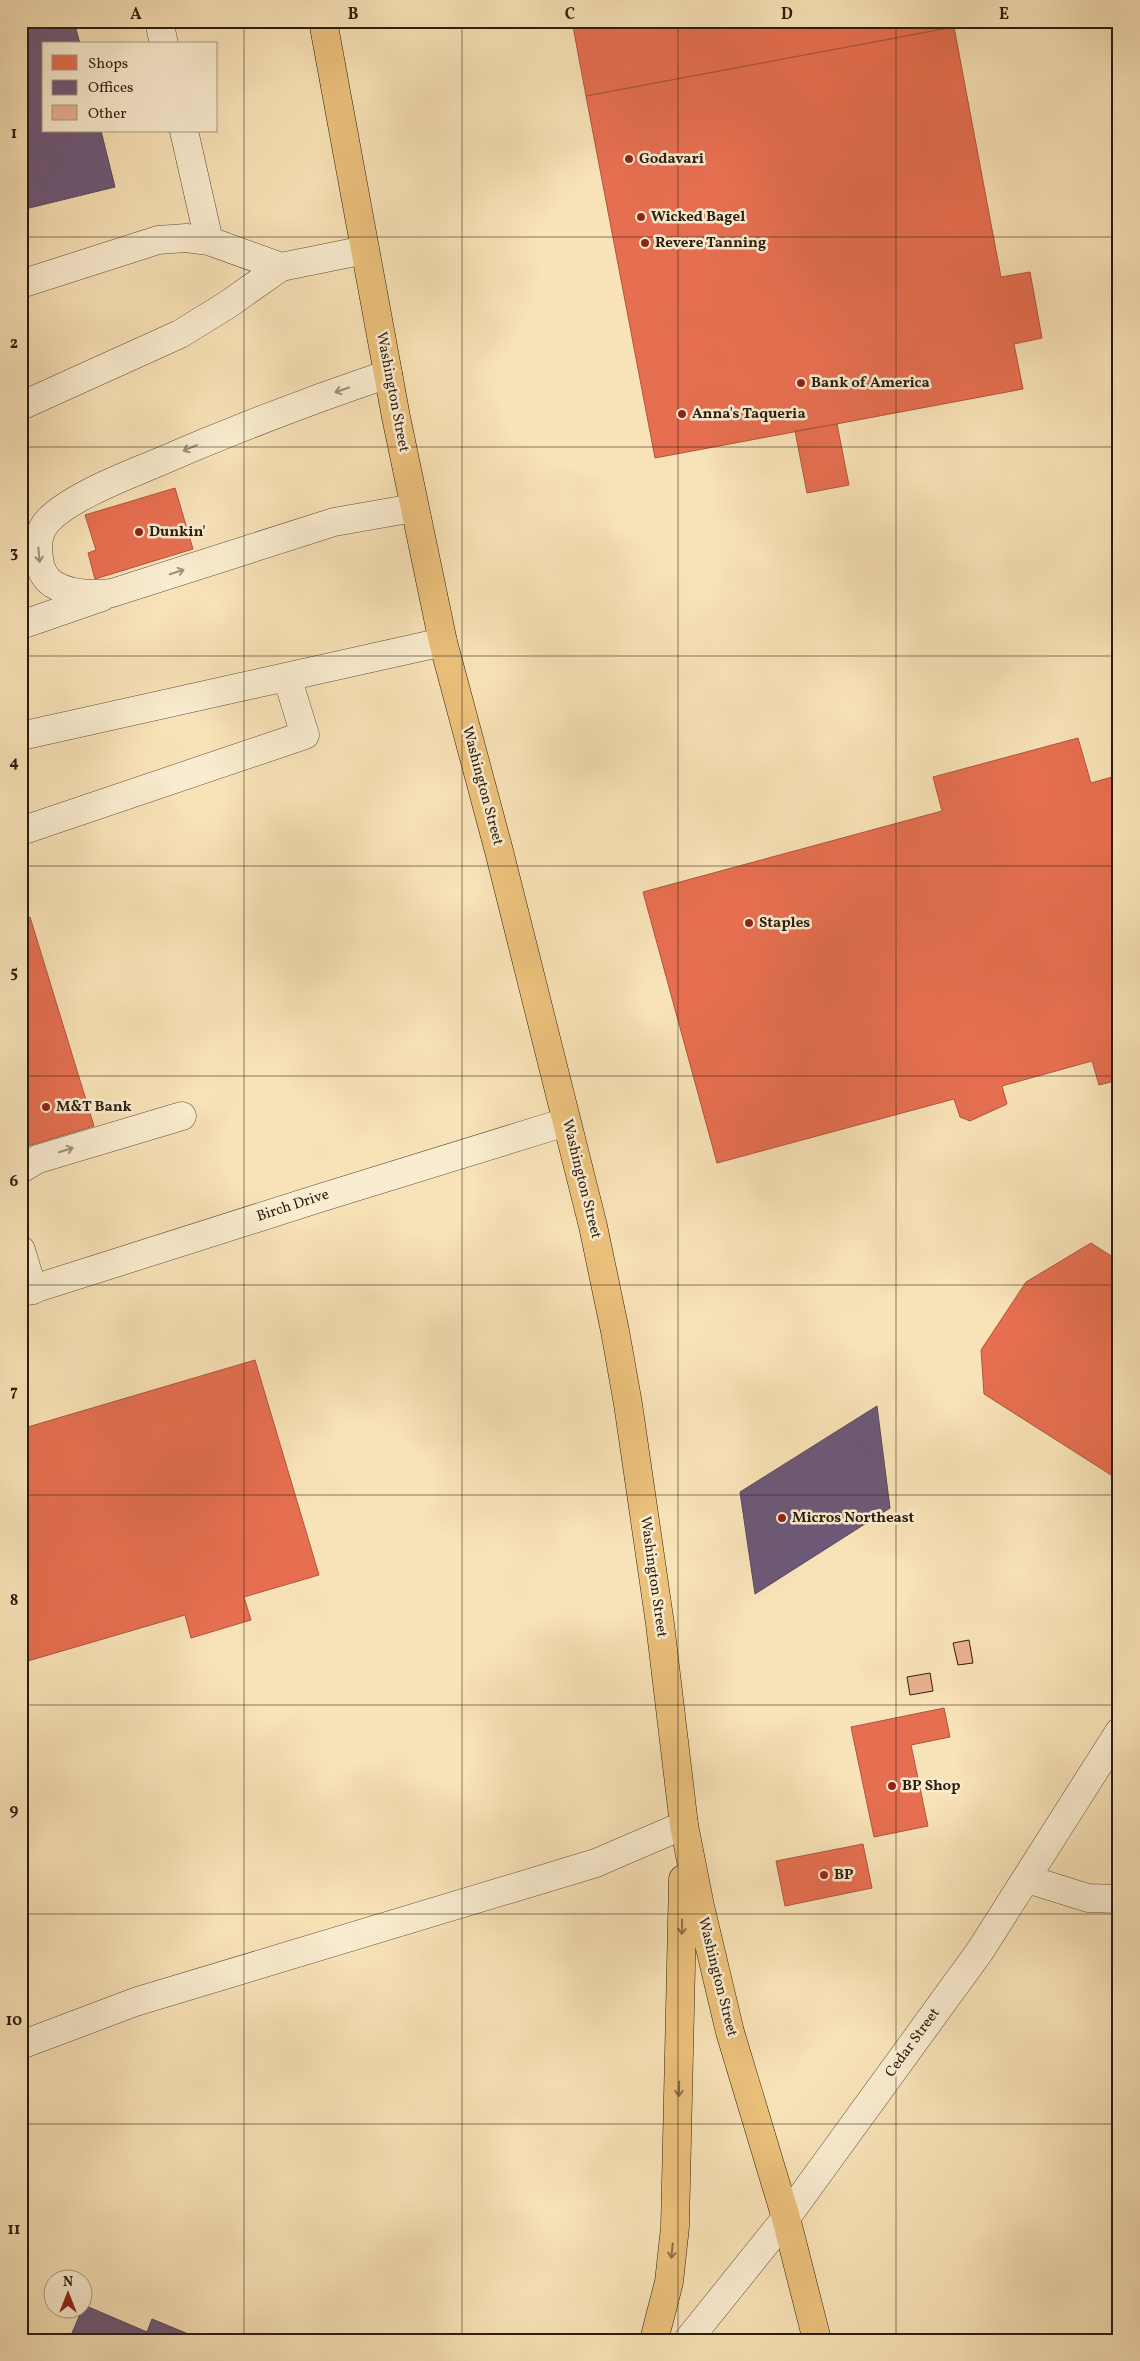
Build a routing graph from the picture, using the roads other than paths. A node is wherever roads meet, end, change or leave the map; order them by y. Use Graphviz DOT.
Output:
graph roads {
  1 [pos="159,21"];
  2 [pos="323,21"];
  3 [pos="164,42"];
  4 [pos="184,132"];
  5 [pos="209,241"];
  6 [pos="365,250"];
  7 [pos="281,267"];
  8 [pos="21,284"];
  9 [pos="388,374"];
  10 [pos="21,406"];
  11 [pos="123,477"];
  12 [pos="414,508"];
  13 [pos="21,526"];
  14 [pos="121,590"];
  15 [pos="21,625"];
  16 [pos="443,642"];
  17 [pos="287,677"];
  18 [pos="21,736"];
  19 [pos="21,831"];
  20 [pos="182,1116"];
  21 [pos="566,1122"];
  22 [pos="21,1168"];
  23 [pos="21,1250"];
  24 [pos="27,1292"];
  25 [pos="1119,1732"];
  26 [pos="684,1826"];
  27 [pos="1027,1879"];
  28 [pos="1119,1899"];
  29 [pos="21,2045"];
  30 [pos="786,2218"];
  31 [pos="654,2340"];
  32 [pos="688,2340"];
  33 [pos="817,2340"];
  1 -- 3 [label="street"];
  2 -- 6 [label="main road, Washington Street"];
  4 -- 5 [label="street"];
  5 -- 7 [label="street"];
  5 -- 8 [label="street"];
  6 -- 7 [label="street"];
  6 -- 9 [label="main road, Washington Street"];
  7 -- 10 [label="street"];
  9 -- 11 [label="street, one-way"];
  9 -- 12 [label="main road, Washington Street"];
  11 -- 13 [label="street"];
  11 -- 14 [label="street, one-way"];
  14 -- 12 [label="street, one-way"];
  12 -- 16 [label="main road, Washington Street"];
  14 -- 15 [label="street"];
  16 -- 17 [label="street"];
  16 -- 21 [label="main road, Washington Street"];
  17 -- 18 [label="street"];
  17 -- 19 [label="street"];
  22 -- 20 [label="street, one-way"];
  21 -- 24 [label="street, Birch Drive"];
  21 -- 26 [label="main road, Washington Street"];
  23 -- 24 [label="street"];
  25 -- 27 [label="street, Cedar Street"];
  26 -- 29 [label="street"];
  26 -- 30 [label="main road, Washington Street"];
  26 -- 31 [label="main road, one-way"];
  27 -- 28 [label="street"];
  27 -- 30 [label="street, Cedar Street"];
  30 -- 32 [label="street, Cedar Street"];
  30 -- 33 [label="main road, Washington Street"];
}
